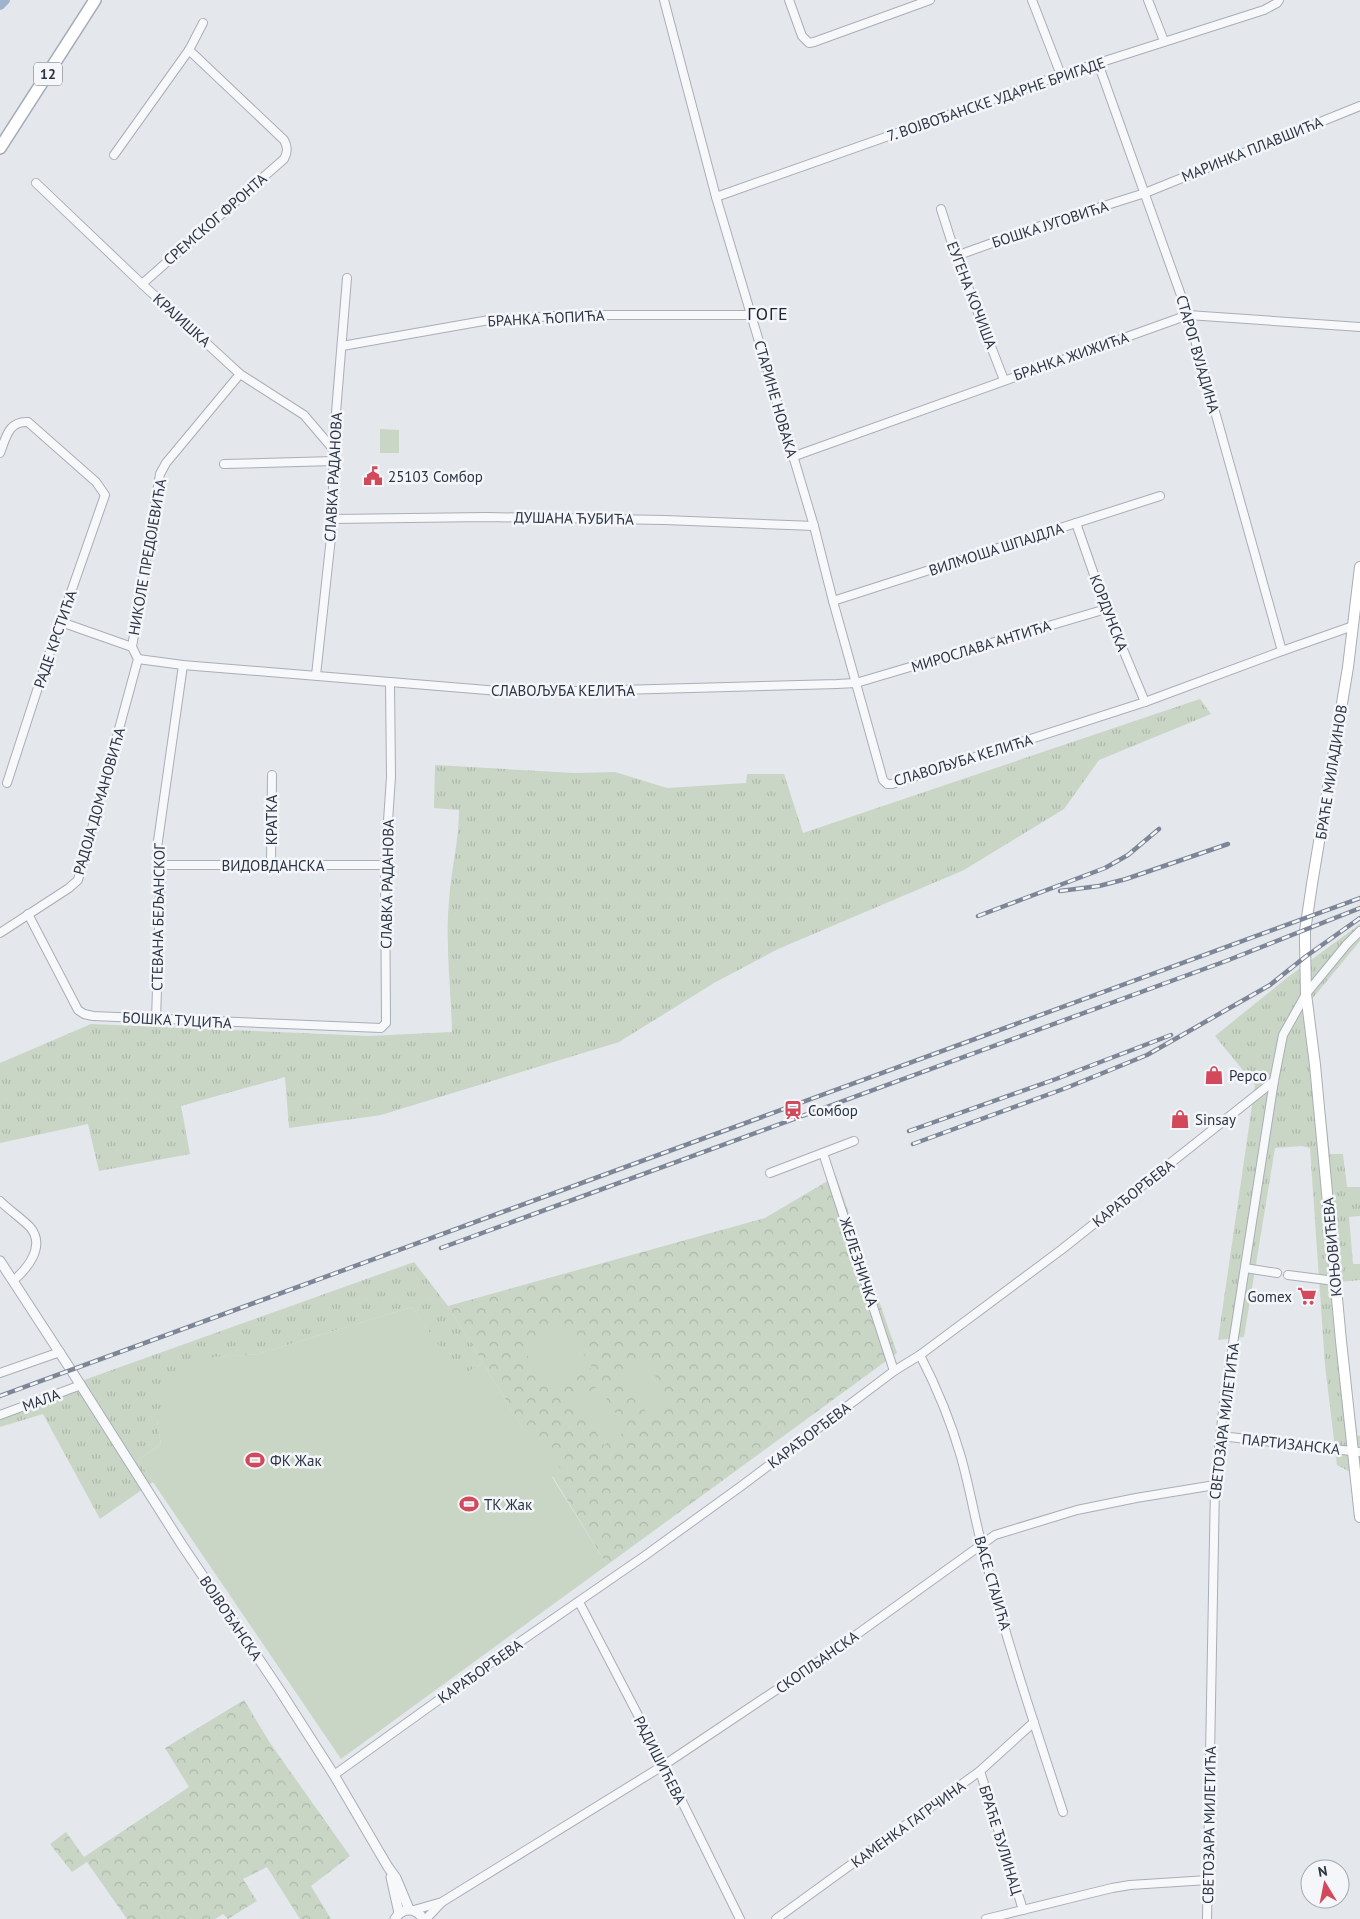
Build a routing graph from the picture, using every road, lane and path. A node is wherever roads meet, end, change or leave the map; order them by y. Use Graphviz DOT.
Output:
graph roads {
  1 [pos="95,0"];
  2 [pos="664,0"];
  3 [pos="789,0"];
  4 [pos="930,0"];
  5 [pos="1032,0"];
  6 [pos="1148,0"];
  7 [pos="1278,2"];
  8 [pos="203,23"];
  9 [pos="1164,41"];
  10 [pos="189,50"];
  11 [pos="1098,63"];
  12 [pos="1061,75"];
  13 [pos="1360,106"];
  14 [pos="0,148"];
  15 [pos="114,154"];
  16 [pos="36,183"];
  17 [pos="1145,193"];
  18 [pos="716,197"];
  19 [pos="941,209"];
  20 [pos="956,256"];
  21 [pos="347,278"];
  22 [pos="142,284"];
  23 [pos="752,315"];
  24 [pos="1188,315"];
  25 [pos="1360,327"];
  26 [pos="342,346"];
  27 [pos="240,374"];
  28 [pos="1004,380"];
  29 [pos="333,449"];
  30 [pos="0,453"];
  31 [pos="792,457"];
  32 [pos="334,462"];
  33 [pos="224,464"];
  34 [pos="1160,496"];
  35 [pos="333,519"];
  36 [pos="1076,523"];
  37 [pos="814,526"];
  38 [pos="1360,567"];
  39 [pos="832,601"];
  40 [pos="1106,608"];
  41 [pos="61,622"];
  42 [pos="1353,626"];
  43 [pos="132,647"];
  44 [pos="1282,651"];
  45 [pos="138,659"];
  46 [pos="182,665"];
  47 [pos="316,675"];
  48 [pos="390,682"];
  49 [pos="856,683"];
  50 [pos="1145,702"];
  51 [pos="272,776"];
  52 [pos="7,783"];
  53 [pos="161,864"];
  54 [pos="271,864"];
  55 [pos="385,865"];
  56 [pos="28,914"];
  57 [pos="1360,931"];
  58 [pos="0,933"];
  59 [pos="1306,977"];
  60 [pos="1306,994"];
  61 [pos="156,1020"];
  62 [pos="384,1026"];
  63 [pos="1274,1081"];
  64 [pos="854,1141"];
  65 [pos="823,1153"];
  66 [pos="770,1173"];
  67 [pos="0,1201"];
  68 [pos="1,1264"];
  69 [pos="1245,1268"];
  70 [pos="1277,1273"];
  71 [pos="1288,1275"];
  72 [pos="14,1281"];
  73 [pos="1335,1281"];
  74 [pos="60,1352"];
  75 [pos="920,1355"];
  76 [pos="894,1371"];
  77 [pos="0,1373"];
  78 [pos="81,1385"];
  79 [pos="0,1415"];
  80 [pos="1221,1436"];
  81 [pos="1356,1451"];
  82 [pos="1215,1485"];
  83 [pos="1360,1517"];
  84 [pos="981,1545"];
  85 [pos="579,1602"];
  86 [pos="1034,1722"];
  87 [pos="664,1765"];
  88 [pos="980,1771"];
  89 [pos="334,1775"];
  90 [pos="1063,1812"];
  91 [pos="388,1867"];
  92 [pos="1208,1880"];
  93 [pos="442,1902"];
  94 [pos="412,1910"];
  95 [pos="1023,1910"];
  96 [pos="397,1916"];
  97 [pos="424,1919"];
  98 [pos="740,1919"];
  99 [pos="776,1919"];
  100 [pos="986,1919"];
  101 [pos="1207,1919"];
  1 -- 14 [label="main road, 12"];
  2 -- 18 [label="street, СТАРИНЕ НОВАКА"];
  3 -- 4 [label="street"];
  5 -- 12 [label="street"];
  6 -- 9 [label="street"];
  7 -- 9 [label="street, 7. ВОЈВОЂАНСКЕ УДАРНЕ БРИГАДЕ"];
  8 -- 10 [label="street"];
  9 -- 11 [label="street, 7. ВОЈВОЂАНСКЕ УДАРНЕ БРИГАДЕ"];
  10 -- 15 [label="street"];
  10 -- 22 [label="street, СРЕМСКОГ ФРОНТА"];
  11 -- 12 [label="street, 7. ВОЈВОЂАНСКЕ УДАРНЕ БРИГАДЕ"];
  11 -- 17 [label="street, СТАРОГ ВУЈАДИНА"];
  12 -- 18 [label="street, 7. ВОЈВОЂАНСКЕ УДАРНЕ БРИГАДЕ"];
  13 -- 17 [label="street, МАРИНКА ПЛАВШИЋА"];
  16 -- 22 [label="street, КРАЈИШКА"];
  17 -- 20 [label="street, БОШКА ЈУГОВИЋА"];
  17 -- 24 [label="street, СТАРОГ ВУЈАДИНА"];
  18 -- 23 [label="street, СТАРИНЕ НОВАКА"];
  19 -- 20 [label="street, ЕУГЕНА КОЧИША"];
  20 -- 28 [label="street, ЕУГЕНА КОЧИША"];
  21 -- 26 [label="street, СЛАВКА РАДАНОВА"];
  22 -- 27 [label="street, КРАЈИШКА"];
  23 -- 26 [label="street, БРАНКА ЋОПИЋА"];
  23 -- 31 [label="street, СТАРИНЕ НОВАКА"];
  24 -- 25 [label="street, БРАНКА ЖИЖИЋА"];
  24 -- 28 [label="street, БРАНКА ЖИЖИЋА"];
  24 -- 44 [label="street, СТАРОГ ВУЈАДИНА"];
  26 -- 29 [label="street, СЛАВКА РАДАНОВА"];
  27 -- 29 [label="street, КРАЈИШКА"];
  27 -- 43 [label="street, НИКОЛЕ ПРЕДОЈЕВИЋА"];
  28 -- 31 [label="street, БРАНКА ЖИЖИЋА"];
  29 -- 32 [label="street, СЛАВКА РАДАНОВА"];
  30 -- 41 [label="street, РАДЕ КРСТИЋА"];
  31 -- 37 [label="street, СТАРИНЕ НОВАКА"];
  32 -- 33 [label="street"];
  32 -- 35 [label="street, СЛАВКА РАДАНОВА"];
  34 -- 36 [label="street, ВИЛМОША ШПАЈДЛА"];
  35 -- 37 [label="street, ДУШАНА ЋУБИЋА"];
  35 -- 47 [label="street, СЛАВКА РАДАНОВА"];
  36 -- 39 [label="street, ВИЛМОША ШПАЈДЛА"];
  36 -- 40 [label="street, КОРДУНСКА"];
  37 -- 39 [label="street, СТАРИНЕ НОВАКА"];
  38 -- 42 [label="main road, БРАЋЕ МИЛАДИНОВ"];
  39 -- 49 [label="street, СТАРИНЕ НОВАКА"];
  40 -- 49 [label="street, МИРОСЛАВА АНТИЋА"];
  40 -- 50 [label="street, КОРДУНСКА"];
  41 -- 43 [label="street"];
  41 -- 52 [label="street, РАДЕ КРСТИЋА"];
  42 -- 44 [label="street, СЛАВОЉУБА КЕЛИЋА"];
  42 -- 59 [label="main road, БРАЋЕ МИЛАДИНОВ"];
  43 -- 45 [label="street"];
  44 -- 50 [label="street, СЛАВОЉУБА КЕЛИЋА"];
  45 -- 46 [label="street"];
  45 -- 56 [label="street, РАДОЈА ДОМАНОВИЋА"];
  46 -- 47 [label="street"];
  46 -- 53 [label="street, СТЕВАНА БЕЉАНСКОГ"];
  47 -- 48 [label="street"];
  48 -- 49 [label="street, СЛАВОЉУБА КЕЛИЋА"];
  48 -- 55 [label="street, СЛАВКА РАДАНОВА"];
  49 -- 50 [label="street, СЛАВОЉУБА КЕЛИЋА"];
  51 -- 54 [label="street, КРАТКА"];
  53 -- 54 [label="street, ВИДОВДАНСКА"];
  53 -- 61 [label="street, СТЕВАНА БЕЉАНСКОГ"];
  54 -- 55 [label="street, ВИДОВДАНСКА"];
  55 -- 62 [label="street, СЛАВКА РАДАНОВА"];
  56 -- 58 [label="street, РАДОЈА ДОМАНОВИЋА"];
  56 -- 61 [label="street, БОШКА ТУЦИЋА"];
  57 -- 60 [label="street, СВЕТОЗАРА МИЛЕТИЋА"];
  59 -- 60 [label="main road, КОЊОВИЋЕВА"];
  60 -- 63 [label="street, СВЕТОЗАРА МИЛЕТИЋА"];
  60 -- 73 [label="main road, КОЊОВИЋЕВА"];
  61 -- 62 [label="street, БОШКА ТУЦИЋА"];
  63 -- 69 [label="street, СВЕТОЗАРА МИЛЕТИЋА"];
  63 -- 75 [label="street, КАРАЂОРЂЕВА"];
  64 -- 65 [label="street"];
  65 -- 66 [label="street"];
  65 -- 76 [label="street, ЖЕЛЕЗНИЧКА"];
  67 -- 72 [label="street"];
  68 -- 72 [label="street, ВОЈВОЂАНСКА"];
  69 -- 70 [label="street"];
  69 -- 80 [label="street, СВЕТОЗАРА МИЛЕТИЋА"];
  71 -- 73 [label="street"];
  72 -- 74 [label="street, ВОЈВОЂАНСКА"];
  73 -- 81 [label="main road, КОЊОВИЋЕВА"];
  74 -- 77 [label="street"];
  74 -- 78 [label="street, ВОЈВОЂАНСКА"];
  75 -- 76 [label="street, КАРАЂОРЂЕВА"];
  75 -- 84 [label="street, ВАСЕ СТАЈИЋА"];
  76 -- 85 [label="street, КАРАЂОРЂЕВА"];
  78 -- 79 [label="street, МАЛА"];
  78 -- 89 [label="street, ВОЈВОЂАНСКА"];
  80 -- 81 [label="street, ПАРТИЗАНСКА"];
  80 -- 82 [label="street, СВЕТОЗАРА МИЛЕТИЋА"];
  81 -- 83 [label="main road, КОЊОВИЋЕВА"];
  82 -- 84 [label="street, СКОПЉАНСКА"];
  82 -- 92 [label="street, СВЕТОЗАРА МИЛЕТИЋА"];
  84 -- 86 [label="street, ВАСЕ СТАЈИЋА"];
  84 -- 87 [label="street, СКОПЉАНСКА"];
  85 -- 87 [label="street, РАДИШИЋЕВА"];
  85 -- 89 [label="street, КАРАЂОРЂЕВА"];
  86 -- 88 [label="street, КАМЕНКА ГАГРЧИНА"];
  86 -- 90 [label="street, ВАСЕ СТАЈИЋА"];
  87 -- 93 [label="street, СКОПЉАНСКА"];
  87 -- 98 [label="street, РАДИШИЋЕВА"];
  88 -- 95 [label="street, БРАЋЕ ЂУЛИНАЦ"];
  88 -- 99 [label="street, КАМЕНКА ГАГРЧИНА"];
  89 -- 91 [label="street, ВОЈВОЂАНСКА"];
  91 -- 94 [label="street, ВОЈВОЂАНСКА"];
  91 -- 96 [label="street, ВОЈВОЂАНСКА"];
  92 -- 95 [label="street"];
  92 -- 101 [label="street, СВЕТОЗАРА МИЛЕТИЋА"];
  93 -- 94 [label="street, СКОПЉАНСКА"];
  93 -- 97 [label="street, СКОПЉАНСКА"];
  94 -- 96 [label="street"];
  94 -- 97 [label="street"];
  95 -- 100 [label="street"];
}
